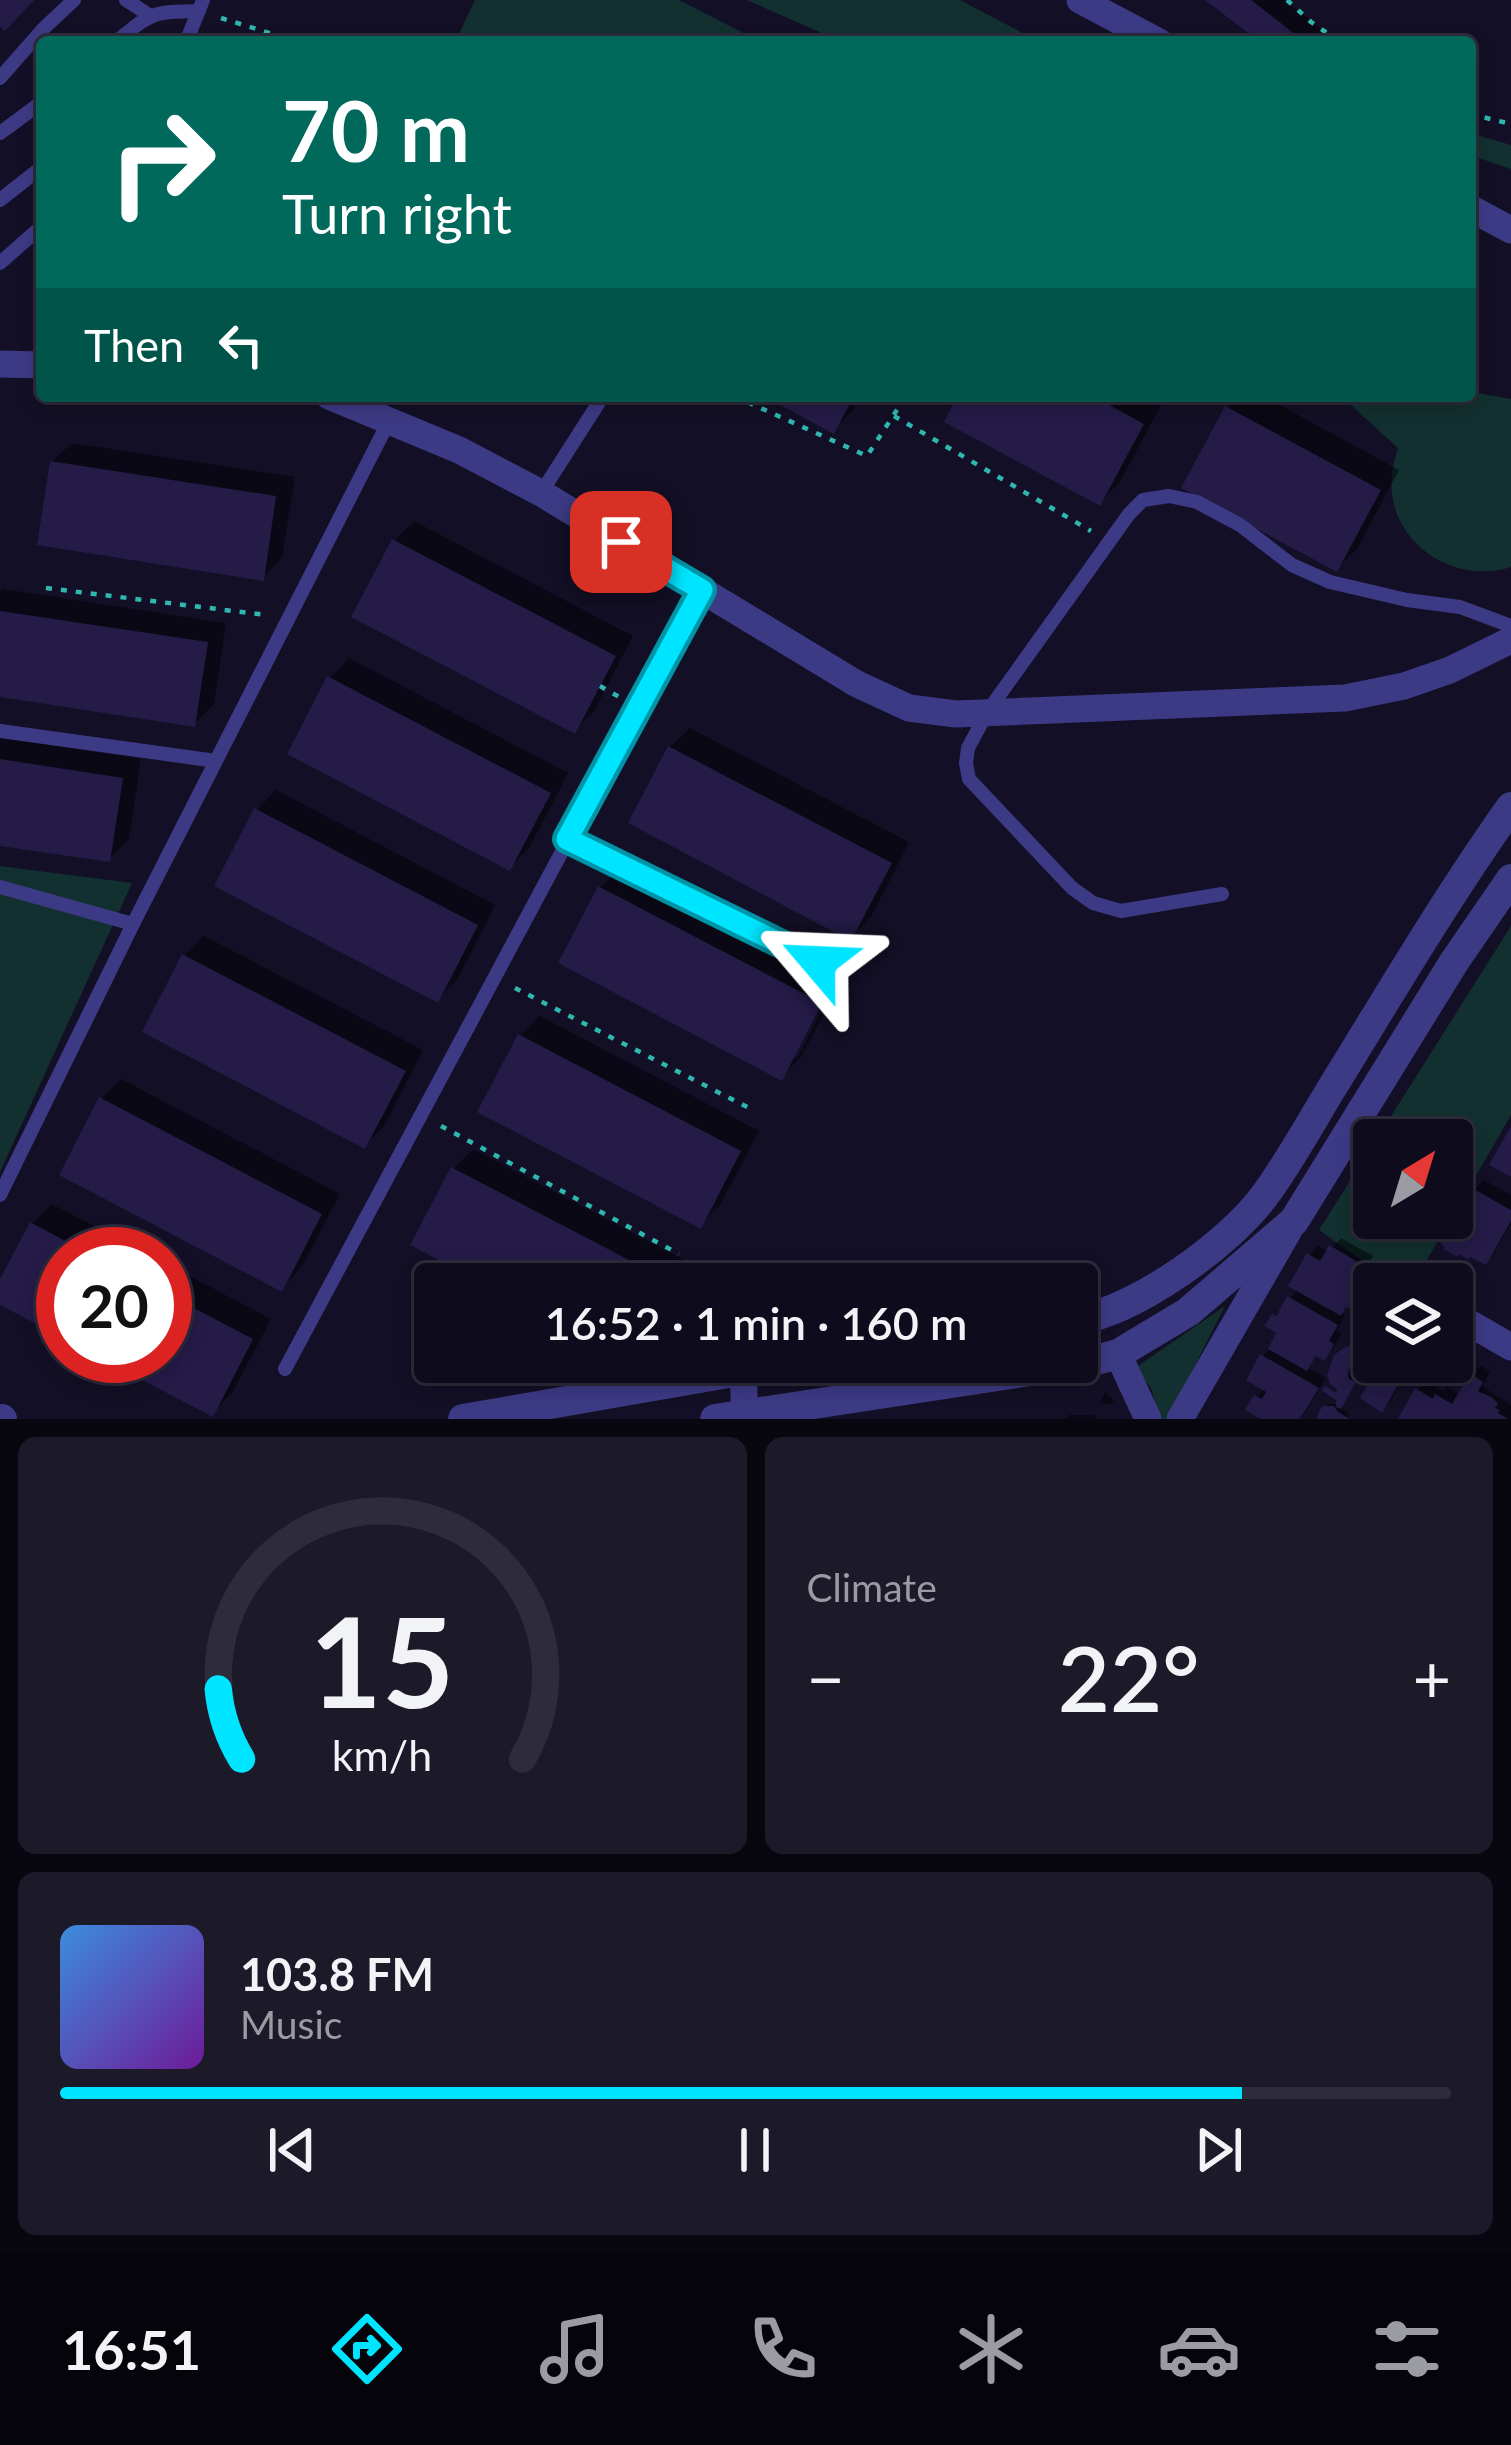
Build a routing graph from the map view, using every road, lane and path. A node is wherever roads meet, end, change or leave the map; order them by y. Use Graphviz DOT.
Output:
graph roads {
  1 [pos="74,0"];
  2 [pos="126,0"];
  3 [pos="1080,0"];
  4 [pos="1287,0"];
  5 [pos="201,5"];
  6 [pos="149,15"];
  7 [pos="37,36"];
  8 [pos="123,36"];
  9 [pos="189,36"];
  10 [pos="282,36"];
  11 [pos="1149,36"];
  12 [pos="1331,36"];
  13 [pos="36,37"];
  14 [pos="0,78"];
  15 [pos="36,106"];
  16 [pos="1476,115"];
  17 [pos="1511,124"];
  18 [pos="0,133"];
  19 [pos="36,172"];
  20 [pos="0,200"];
  21 [pos="1476,211"];
  22 [pos="1511,230"];
  23 [pos="36,231"];
  24 [pos="0,263"];
  25 [pos="0,364"];
  26 [pos="36,364"];
  27 [pos="345,402"];
  28 [pos="599,402"];
  29 [pos="747,402"];
  30 [pos="902,402"];
  31 [pos="893,416"];
  32 [pos="390,419"];
  33 [pos="541,494"];
  34 [pos="1109,542"];
  35 [pos="46,588"];
  36 [pos="702,590"];
  37 [pos="289,617"];
  38 [pos="1511,626"];
  39 [pos="1511,640"];
  40 [pos="988,711"];
  41 [pos="0,731"];
  42 [pos="216,760"];
  43 [pos="1511,807"];
  44 [pos="567,839"];
  45 [pos="1511,879"];
  46 [pos="0,887"];
  47 [pos="1222,894"];
  48 [pos="133,925"];
  49 [pos="818,962"];
  50 [pos="494,977"];
  51 [pos="1374,1020"];
  52 [pos="1407,1038"];
  53 [pos="749,1108"];
  54 [pos="420,1115"];
  55 [pos="0,1195"];
  56 [pos="1294,1221"];
  57 [pos="680,1254"];
  58 [pos="1098,1314"];
  59 [pos="1473,1325"];
  60 [pos="1098,1331"];
  61 [pos="1511,1347"];
  62 [pos="1118,1354"];
  63 [pos="286,1369"];
  64 [pos="665,1383"];
  65 [pos="741,1383"];
  66 [pos="735,1417"];
  67 [pos="464,1419"];
  68 [pos="1148,1419"];
  69 [pos="1180,1419"];
  1 -- 7 [label="lane"];
  2 -- 6 [label="lane"];
  3 -- 11 [label="street"];
  4 -- 12 [label="path"];
  5 -- 6 [label="lane"];
  5 -- 9 [label="lane"];
  5 -- 10 [label="path"];
  6 -- 8 [label="lane"];
  13 -- 14 [label="lane"];
  15 -- 18 [label="lane"];
  16 -- 17 [label="path"];
  19 -- 20 [label="lane"];
  21 -- 22 [label="street"];
  23 -- 24 [label="lane"];
  25 -- 26 [label="street"];
  27 -- 32 [label="street"];
  28 -- 33 [label="lane"];
  29 -- 31 [label="path"];
  30 -- 31 [label="path"];
  31 -- 34 [label="path"];
  32 -- 33 [label="street"];
  32 -- 37 [label="lane"];
  33 -- 36 [label="street"];
  34 -- 38 [label="lane"];
  34 -- 40 [label="lane"];
  35 -- 37 [label="path"];
  36 -- 40 [label="street"];
  36 -- 44 [label="lane"];
  37 -- 42 [label="lane"];
  39 -- 40 [label="street"];
  40 -- 47 [label="lane"];
  41 -- 42 [label="lane"];
  42 -- 48 [label="lane"];
  43 -- 51 [label="street"];
  44 -- 49 [label="lane"];
  44 -- 50 [label="lane"];
  45 -- 52 [label="street"];
  46 -- 48 [label="lane"];
  48 -- 55 [label="lane"];
  50 -- 53 [label="path"];
  50 -- 54 [label="lane"];
  51 -- 52 [label="street"];
  51 -- 58 [label="street"];
  52 -- 56 [label="street"];
  54 -- 57 [label="path"];
  54 -- 63 [label="lane"];
  56 -- 62 [label="street"];
  56 -- 69 [label="street"];
  59 -- 61 [label="street"];
  60 -- 62 [label="street"];
  62 -- 66 [label="street"];
  62 -- 68 [label="street"];
  64 -- 67 [label="street"];
  65 -- 66 [label="street"];
}
